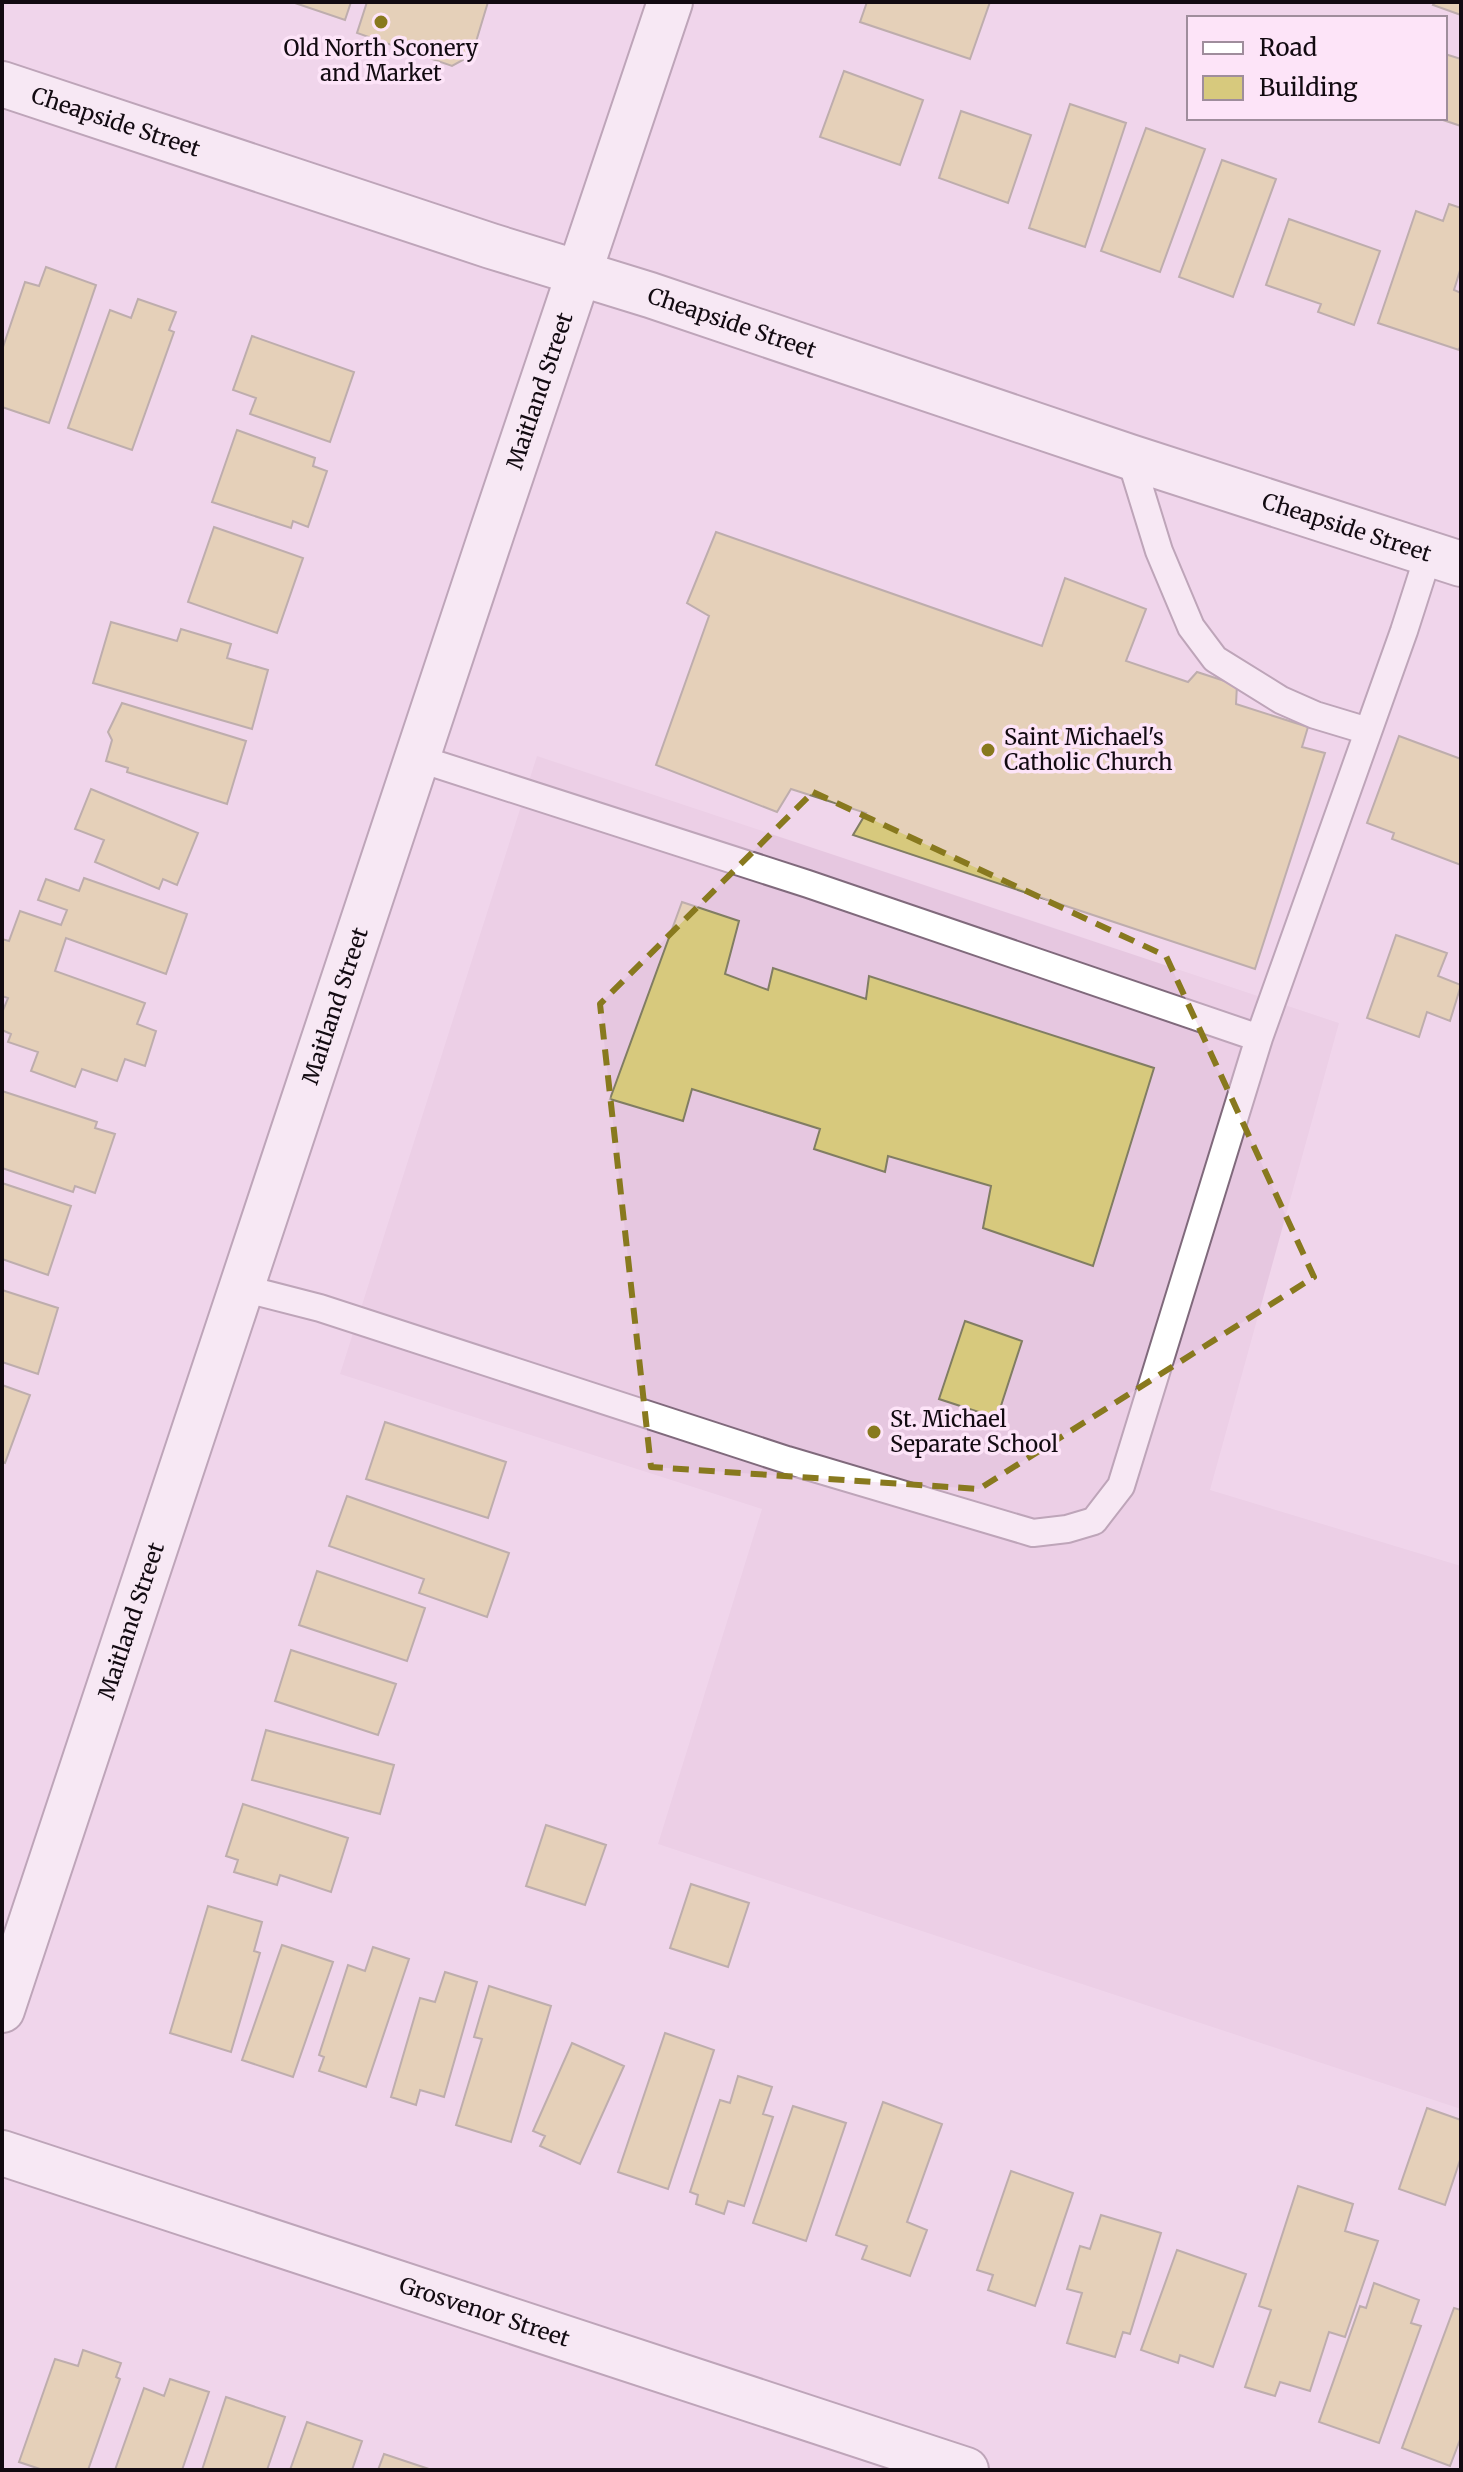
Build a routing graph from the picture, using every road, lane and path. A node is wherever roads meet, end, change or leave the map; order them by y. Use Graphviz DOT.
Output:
graph roads {
  1 [pos="670,2"];
  2 [pos="2,84"];
  3 [pos="578,274"];
  4 [pos="1130,457"];
  5 [pos="1445,559"];
  6 [pos="1368,731"];
  7 [pos="417,758"];
  8 [pos="1259,1038"];
  9 [pos="242,1288"];
  10 [pos="2,2010"];
  11 [pos="2,2153"];
  12 [pos="966,2470"];
  1 -- 3 [label="street, Maitland Street"];
  2 -- 3 [label="street, Cheapside Street"];
  3 -- 4 [label="street, Cheapside Street"];
  3 -- 7 [label="street, Maitland Street"];
  4 -- 5 [label="street, Cheapside Street"];
  4 -- 6 [label="lane"];
  5 -- 6 [label="lane"];
  6 -- 8 [label="lane"];
  7 -- 8 [label="lane"];
  7 -- 9 [label="street, Maitland Street"];
  8 -- 9 [label="lane"];
  9 -- 10 [label="street, Maitland Street"];
  11 -- 12 [label="street, Grosvenor Street"];
}
